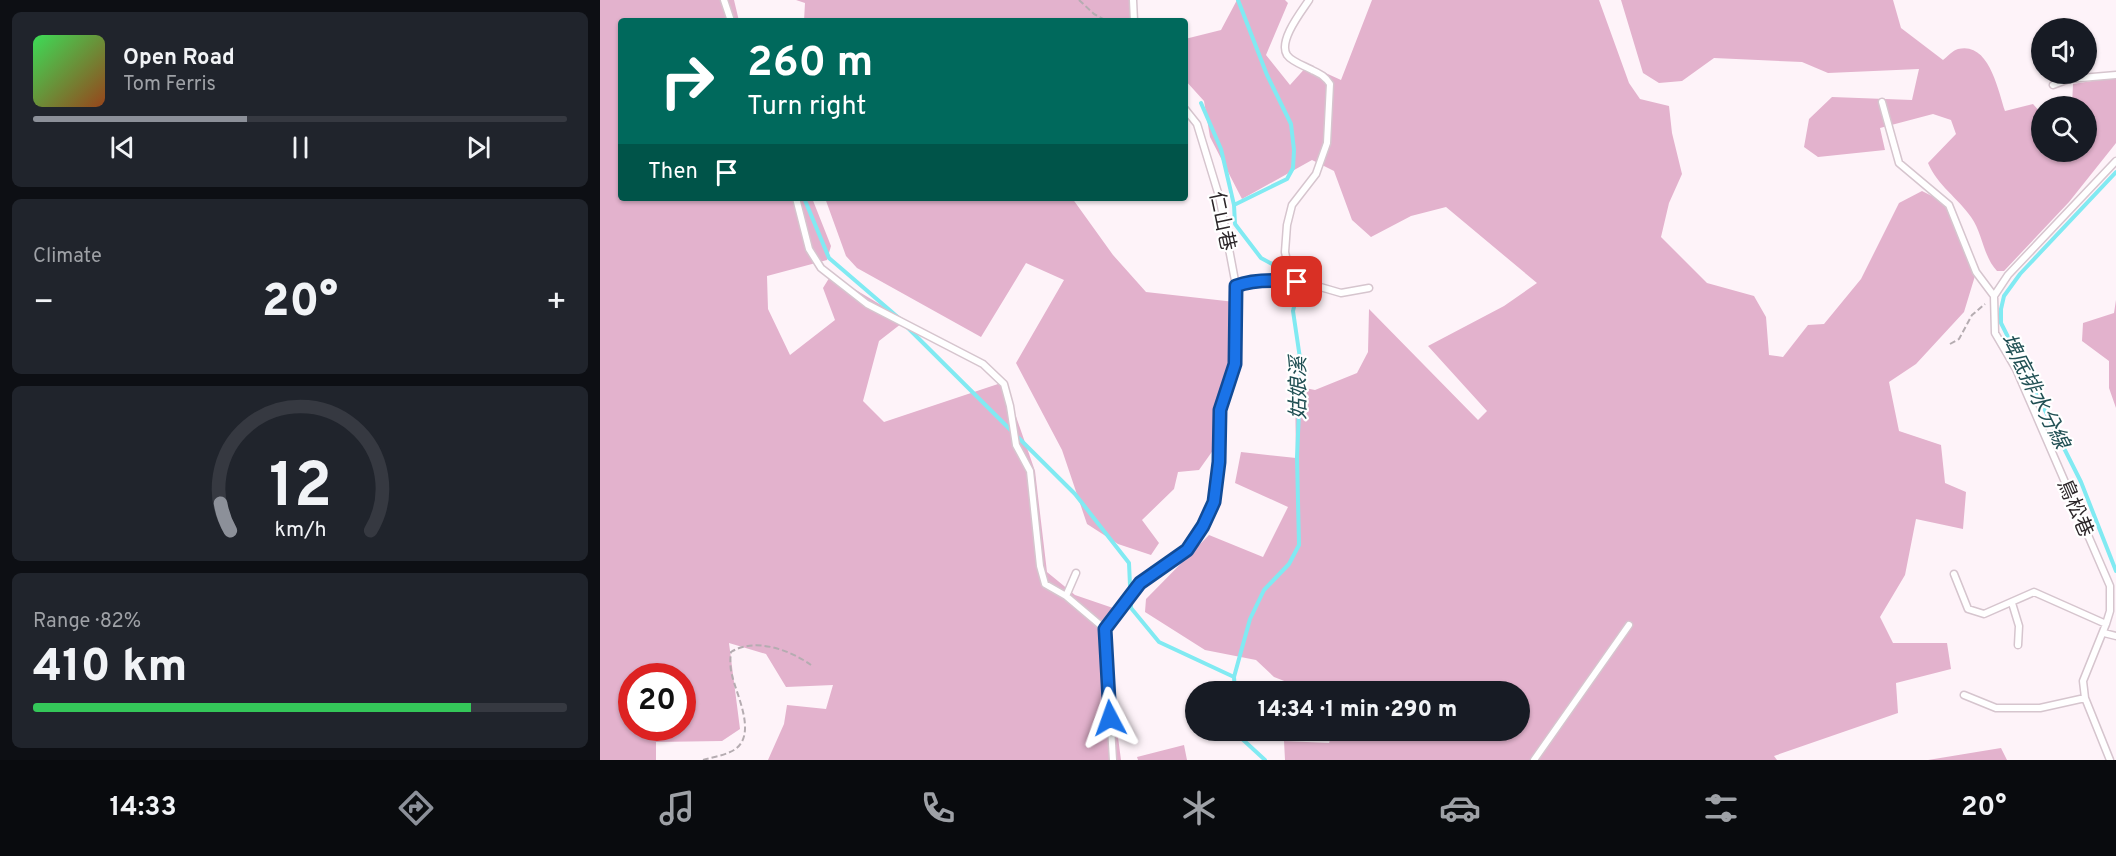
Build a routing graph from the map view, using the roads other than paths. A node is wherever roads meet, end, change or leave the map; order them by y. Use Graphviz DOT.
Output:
graph roads {
  1 [pos="724,0"];
  2 [pos="1133,0"];
  3 [pos="1309,0"];
  4 [pos="730,18"];
  5 [pos="1134,18"];
  6 [pos="2116,75"];
  7 [pos="2053,85"];
  8 [pos="1882,102"];
  9 [pos="1188,113"];
  10 [pos="2116,160"];
  11 [pos="797,201"];
  12 [pos="1310,284"];
  13 [pos="1236,286"];
  14 [pos="1369,288"];
  15 [pos="1994,296"];
  16 [pos="1076,573"];
  17 [pos="1954,574"];
  18 [pos="1066,597"];
  19 [pos="2012,603"];
  20 [pos="2106,624"];
  21 [pos="1629,625"];
  22 [pos="1105,629"];
  23 [pos="2104,633"];
  24 [pos="2116,636"];
  25 [pos="2018,645"];
  26 [pos="1964,695"];
  27 [pos="2085,698"];
  28 [pos="1113,760"];
  29 [pos="1534,760"];
  30 [pos="2110,760"];
  1 -- 4 [label="lane"];
  2 -- 5 [label="lane"];
  3 -- 12 [label="lane"];
  6 -- 7 [label="lane"];
  8 -- 15 [label="lane"];
  9 -- 13 [label="lane, 仁山巷"];
  10 -- 15 [label="lane"];
  11 -- 18 [label="lane"];
  12 -- 13 [label="lane"];
  12 -- 14 [label="lane"];
  13 -- 22 [label="lane, 仁山巷"];
  15 -- 20 [label="lane, 鳥松巷"];
  16 -- 18 [label="lane"];
  17 -- 19 [label="lane"];
  18 -- 22 [label="lane"];
  19 -- 20 [label="lane"];
  19 -- 25 [label="lane"];
  20 -- 23 [label="lane, 鳥松巷"];
  21 -- 29 [label="lane"];
  22 -- 28 [label="lane"];
  23 -- 24 [label="lane"];
  23 -- 27 [label="lane, 鳥松巷"];
  26 -- 27 [label="lane"];
  27 -- 30 [label="lane, 鳥松巷"];
}
